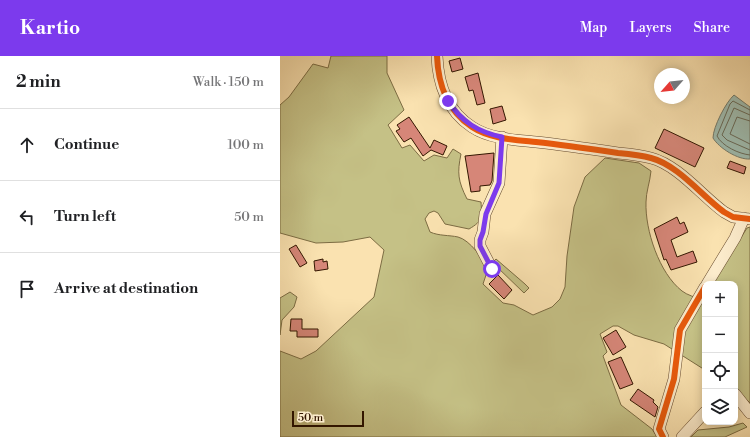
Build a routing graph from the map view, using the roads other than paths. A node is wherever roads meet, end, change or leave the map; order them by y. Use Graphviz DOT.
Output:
graph roads {
  1 [pos="437,56"];
  2 [pos="502,137"];
  3 [pos="747,219"];
  4 [pos="492,269"];
  5 [pos="709,281"];
  6 [pos="702,292"];
  7 [pos="738,398"];
  8 [pos="750,413"];
  9 [pos="702,415"];
  10 [pos="663,437"];
  11 [pos="682,437"];
  1 -- 2 [label="street"];
  2 -- 3 [label="street"];
  2 -- 4 [label="street"];
  3 -- 5 [label="street"];
  6 -- 10 [label="street"];
  7 -- 8 [label="street"];
  9 -- 11 [label="street"];
}
